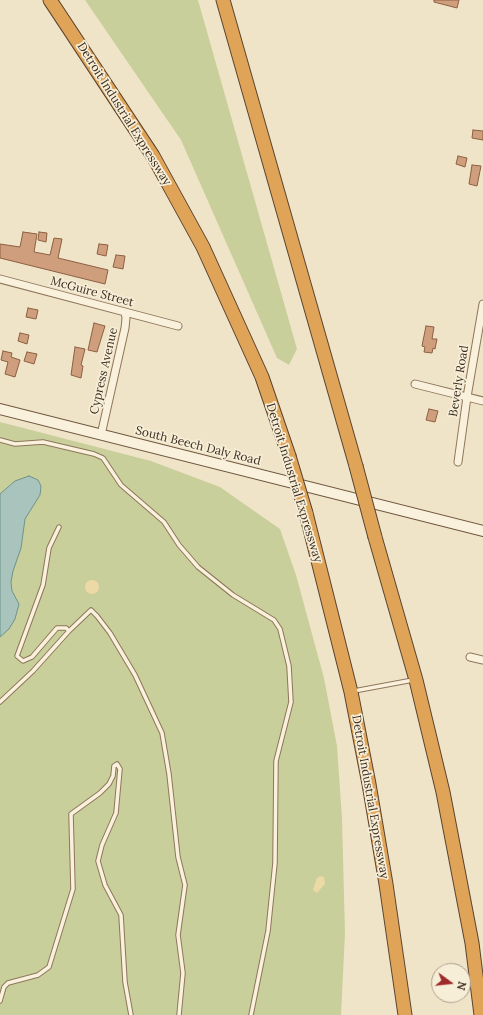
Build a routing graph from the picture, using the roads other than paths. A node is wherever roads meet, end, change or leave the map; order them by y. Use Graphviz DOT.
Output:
graph roads {
  1 [pos="50,0"];
  2 [pos="223,0"];
  3 [pos="0,279"];
  4 [pos="483,304"];
  5 [pos="125,312"];
  6 [pos="178,326"];
  7 [pos="415,384"];
  8 [pos="467,397"];
  9 [pos="483,401"];
  10 [pos="0,409"];
  11 [pos="101,435"];
  12 [pos="0,440"];
  13 [pos="458,462"];
  14 [pos="59,527"];
  15 [pos="483,531"];
  16 [pos="69,631"];
  17 [pos="470,656"];
  18 [pos="483,660"];
  19 [pos="416,680"];
  20 [pos="351,692"];
  21 [pos="0,702"];
  22 [pos="0,1001"];
  23 [pos="131,1015"];
  24 [pos="179,1015"];
  25 [pos="252,1015"];
  26 [pos="405,1015"];
  27 [pos="481,1015"];
  1 -- 20 [label="highway, Detroit Industrial Expressway, bridge"];
  2 -- 19 [label="highway, bridge"];
  3 -- 5 [label="street, McGuire Street"];
  4 -- 8 [label="street, Beverly Road"];
  5 -- 6 [label="street, McGuire Street"];
  5 -- 11 [label="street, Cypress Avenue"];
  7 -- 8 [label="street"];
  8 -- 9 [label="street"];
  8 -- 13 [label="street, Beverly Road"];
  10 -- 11 [label="street, South Beech Daly Road"];
  11 -- 15 [label="street, South Beech Daly Road"];
  12 -- 25 [label="lane"];
  14 -- 16 [label="lane"];
  16 -- 21 [label="lane"];
  16 -- 24 [label="lane"];
  17 -- 18 [label="street"];
  19 -- 20 [label="lane"];
  19 -- 27 [label="highway"];
  20 -- 26 [label="highway, Detroit Industrial Expressway"];
  22 -- 23 [label="lane"];
}
